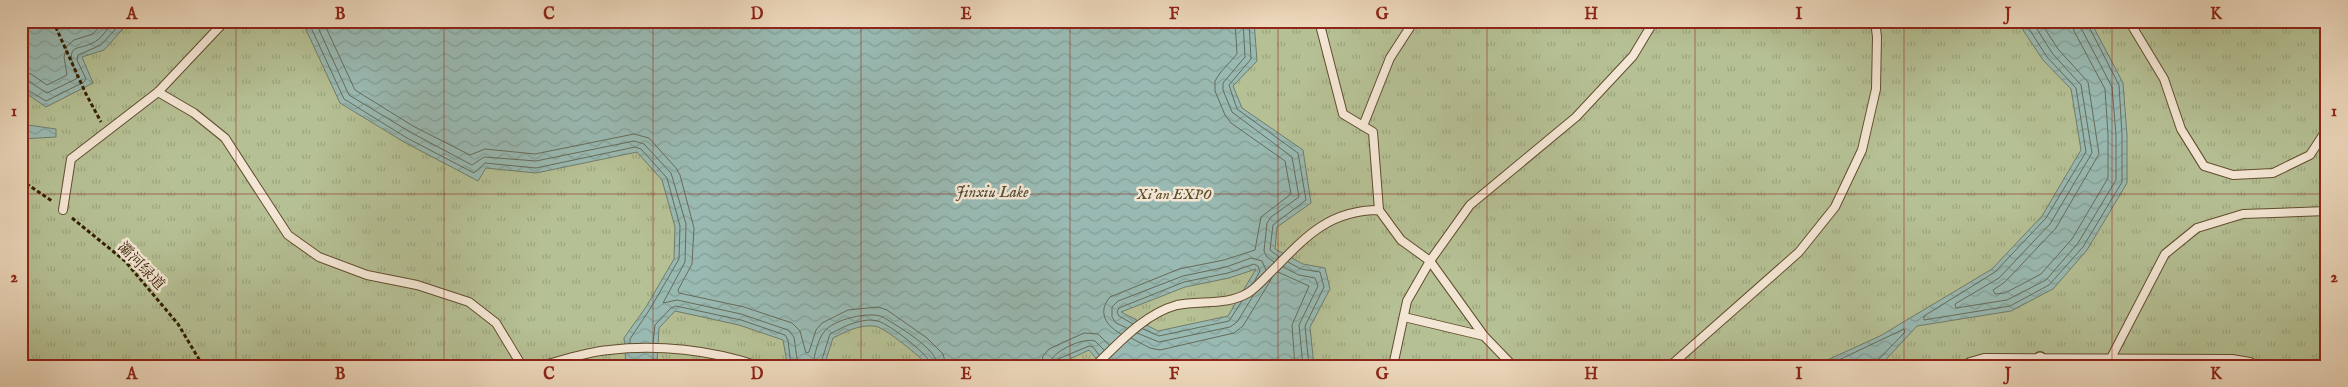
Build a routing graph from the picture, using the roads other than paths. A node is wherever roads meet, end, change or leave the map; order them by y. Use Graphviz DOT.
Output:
graph roads {
  1 [pos="225,21"];
  2 [pos="1319,21"];
  3 [pos="1414,21"];
  4 [pos="1654,21"];
  5 [pos="1875,21"];
  6 [pos="2129,21"];
  7 [pos="158,92"];
  8 [pos="1363,126"];
  9 [pos="2327,129"];
  10 [pos="63,210"];
  11 [pos="1379,210"];
  12 [pos="2327,211"];
  13 [pos="1430,261"];
  14 [pos="1404,317"];
  15 [pos="1484,336"];
  16 [pos="2111,358"];
  17 [pos="2040,362"];
  18 [pos="522,366"];
  19 [pos="541,366"];
  20 [pos="758,366"];
  21 [pos="1095,366"];
  22 [pos="1393,366"];
  23 [pos="1513,366"];
  24 [pos="1670,366"];
  25 [pos="1965,366"];
  26 [pos="2257,366"];
  1 -- 7 [label="lane"];
  2 -- 8 [label="lane"];
  3 -- 8 [label="lane"];
  4 -- 13 [label="lane"];
  5 -- 24 [label="lane"];
  6 -- 9 [label="lane"];
  7 -- 10 [label="lane"];
  7 -- 18 [label="lane"];
  8 -- 11 [label="lane"];
  11 -- 13 [label="lane"];
  11 -- 21 [label="lane"];
  12 -- 16 [label="lane"];
  13 -- 14 [label="lane"];
  13 -- 15 [label="lane"];
  14 -- 15 [label="lane"];
  14 -- 22 [label="lane"];
  15 -- 23 [label="lane"];
  16 -- 17 [label="lane"];
  16 -- 26 [label="lane"];
  17 -- 25 [label="lane"];
  19 -- 20 [label="lane"];
}
